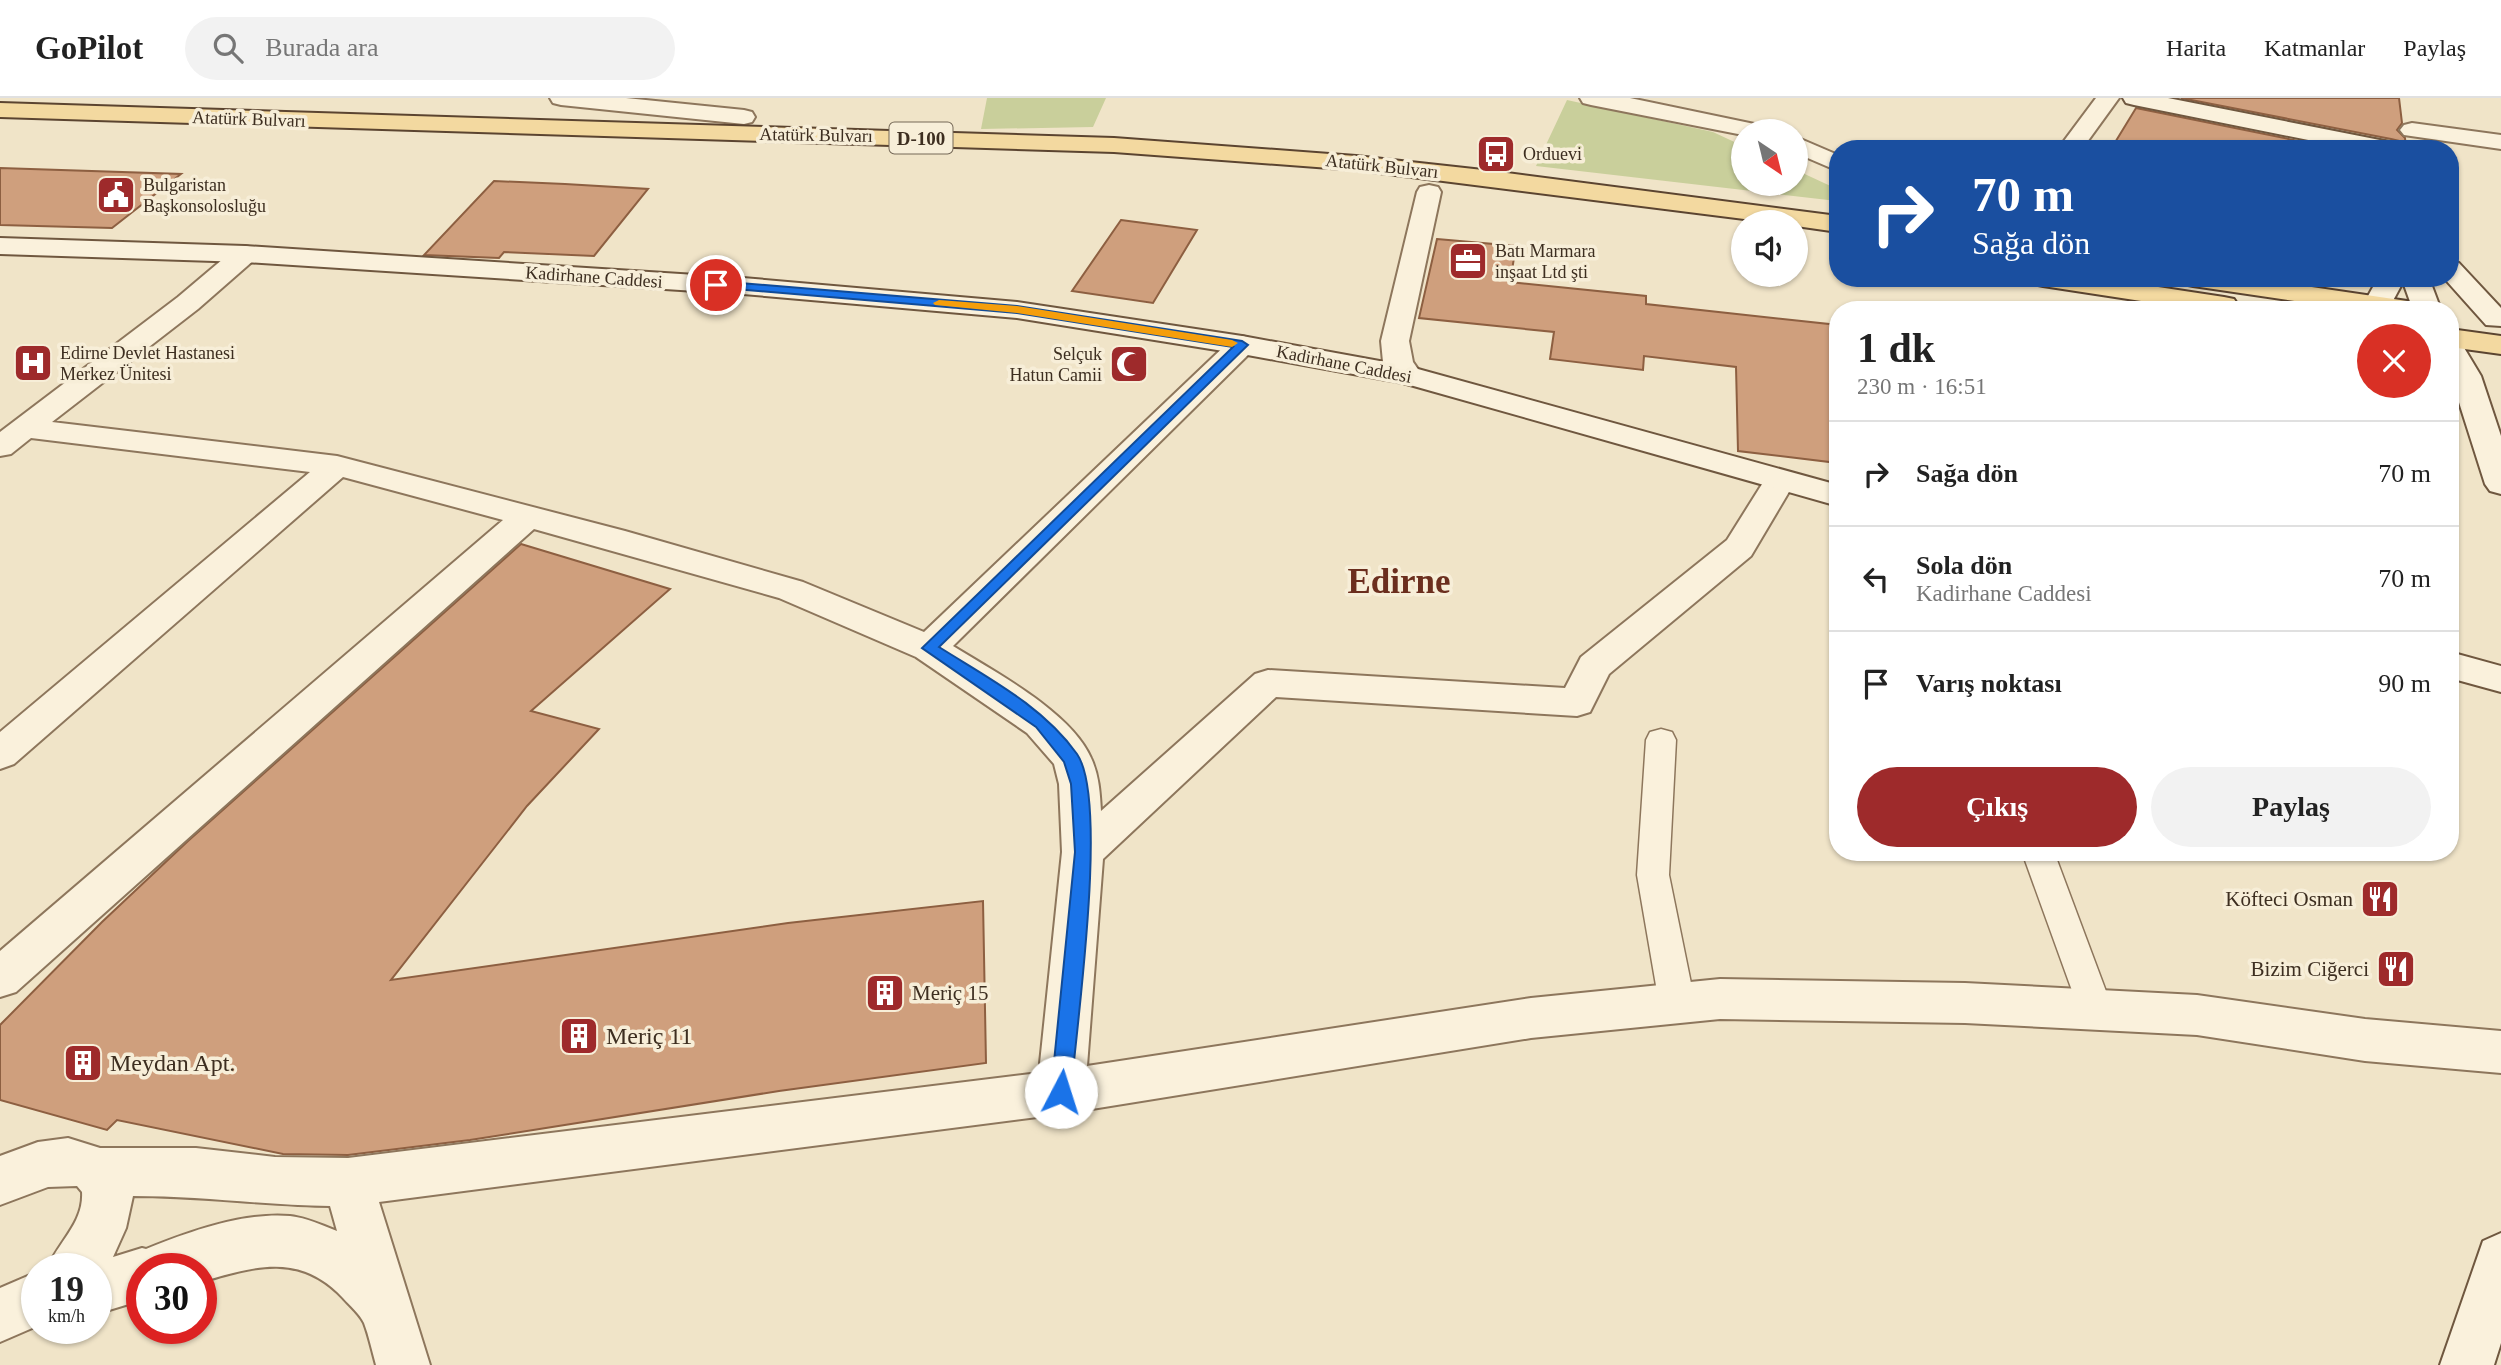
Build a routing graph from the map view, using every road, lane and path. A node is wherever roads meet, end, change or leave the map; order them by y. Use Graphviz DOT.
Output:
graph roads {
  1 [pos="561,98"];
  2 [pos="1591,98"];
  3 [pos="2108,98"];
  4 [pos="2126,98"];
  5 [pos="2134,98"];
  6 [pos="1742,106"];
  7 [pos="0,110"];
  8 [pos="744,117"];
  9 [pos="1759,119"];
  10 [pos="1731,125"];
  11 [pos="2412,129"];
  12 [pos="0,130"];
  13 [pos="2077,140"];
  14 [pos="2259,140"];
  15 [pos="2345,140"];
  16 [pos="2501,142"];
  17 [pos="1808,150"];
  18 [pos="1829,160"];
  19 [pos="1429,192"];
  20 [pos="1829,224"];
  21 [pos="1731,232"];
  22 [pos="1808,244"];
  23 [pos="0,246"];
  24 [pos="1829,247"];
  25 [pos="245,254"];
  26 [pos="2459,279"];
  27 [pos="2103,287"];
  28 [pos="2257,287"];
  29 [pos="2197,301"];
  30 [pos="2356,301"];
  31 [pos="2459,316"];
  32 [pos="2500,327"];
  33 [pos="2459,336"];
  34 [pos="1242,345"];
  35 [pos="2459,363"];
  36 [pos="1407,375"];
  37 [pos="13,438"];
  38 [pos="337,466"];
  39 [pos="1780,480"];
  40 [pos="2501,484"];
  41 [pos="1829,494"];
  42 [pos="528,516"];
  43 [pos="929,648"];
  44 [pos="2459,668"];
  45 [pos="2501,680"];
  46 [pos="1661,740"];
  47 [pos="0,754"];
  48 [pos="1083,852"];
  49 [pos="2041,861"];
  50 [pos="0,978"];
  51 [pos="1677,1003"];
  52 [pos="2095,1010"];
  53 [pos="2501,1052"];
  54 [pos="1061,1092"];
  55 [pos="0,1152"];
  56 [pos="75,1167"];
  57 [pos="0,1181"];
  58 [pos="348,1182"];
  59 [pos="85,1253"];
  60 [pos="216,1253"];
  61 [pos="2501,1259"];
  62 [pos="383,1303"];
  63 [pos="21,1305"];
  64 [pos="21,1309"];
  65 [pos="0,1315"];
  66 [pos="403,1365"];
  67 [pos="2467,1365"];
  1 -- 8 [label="street"];
  2 -- 10 [label="street"];
  3 -- 13 [label="street"];
  4 -- 14 [label="street"];
  5 -- 15 [label="street"];
  6 -- 9 [label="street"];
  7 -- 20 [label="main road, Atatürk Bulvarı / D-100"];
  11 -- 16 [label="street"];
  12 -- 19 [label="main road, Atatürk Bulvarı / D-100"];
  17 -- 18 [label="street"];
  19 -- 21 [label="main road, Atatürk Bulvarı / D-100"];
  19 -- 36 [label="street"];
  22 -- 24 [label="main road"];
  23 -- 25 [label="street, Kadirhane Caddesi"];
  25 -- 34 [label="street, Kadirhane Caddesi"];
  25 -- 37 [label="street"];
  26 -- 32 [label="street"];
  27 -- 29 [label="main road"];
  28 -- 30 [label="main road"];
  31 -- 32 [label="main road"];
  32 -- 33 [label="main road"];
  34 -- 36 [label="street, Kadirhane Caddesi"];
  34 -- 43 [label="street"];
  35 -- 40 [label="street"];
  36 -- 39 [label="street, Kadirhane Caddesi"];
  37 -- 38 [label="street"];
  38 -- 42 [label="street"];
  38 -- 47 [label="street"];
  39 -- 41 [label="street, Kadirhane Caddesi"];
  39 -- 48 [label="street"];
  42 -- 43 [label="street"];
  42 -- 50 [label="street"];
  43 -- 48 [label="street"];
  44 -- 45 [label="street"];
  46 -- 51 [label="lane"];
  48 -- 54 [label="street"];
  49 -- 52 [label="lane"];
  51 -- 52 [label="street"];
  51 -- 54 [label="street"];
  52 -- 53 [label="street"];
  54 -- 58 [label="street"];
  55 -- 56 [label="street"];
  56 -- 57 [label="street"];
  56 -- 58 [label="street"];
  56 -- 59 [label="street"];
  58 -- 62 [label="street"];
  60 -- 62 [label="street"];
  61 -- 67 [label="street"];
  62 -- 66 [label="street"];
  63 -- 65 [label="street"];
  64 -- 65 [label="street"];
}
